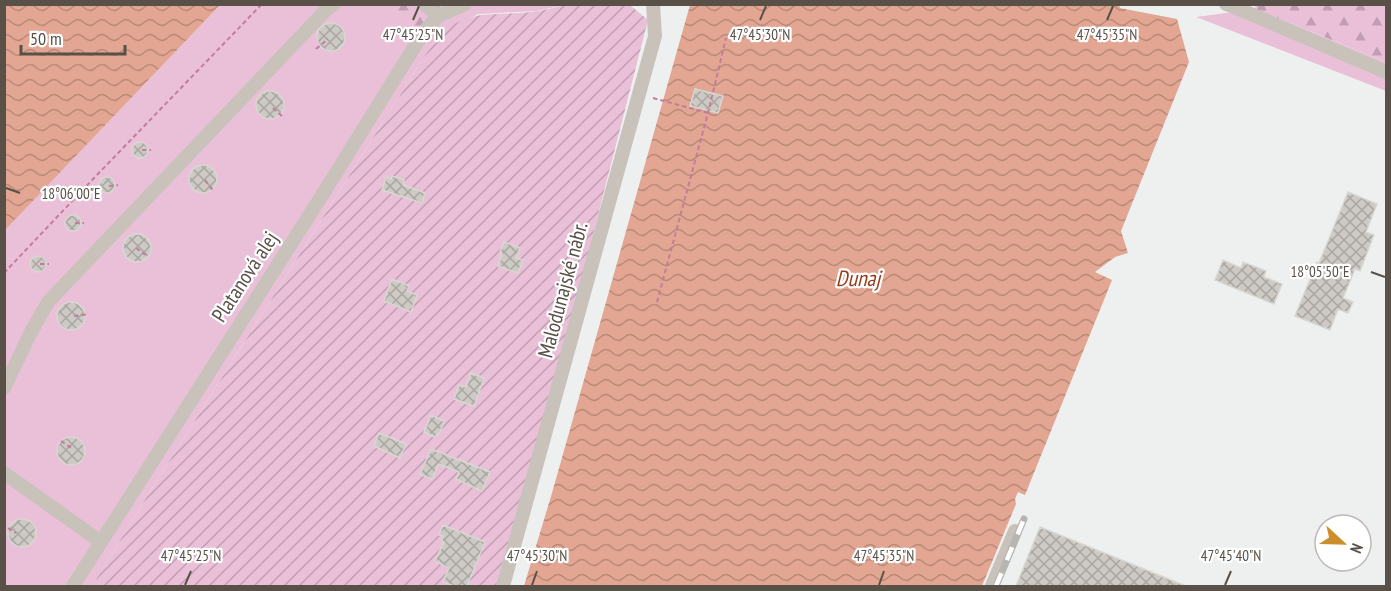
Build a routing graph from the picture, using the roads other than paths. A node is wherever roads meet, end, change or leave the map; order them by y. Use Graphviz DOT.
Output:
graph roads {
  1 [pos="334,4"];
  2 [pos="424,4"];
  3 [pos="465,4"];
  4 [pos="653,4"];
  5 [pos="1226,4"];
  6 [pos="438,16"];
  7 [pos="1386,72"];
  8 [pos="4,388"];
  9 [pos="4,473"];
  10 [pos="1015,531"];
  11 [pos="100,542"];
  12 [pos="73,586"];
  13 [pos="503,586"];
  14 [pos="992,586"];
  1 -- 8 [label="street"];
  2 -- 6 [label="street"];
  3 -- 6 [label="street, Platanová alej"];
  4 -- 13 [label="street, Malodunajské nábr."];
  5 -- 7 [label="street"];
  6 -- 11 [label="street, Platanová alej"];
  9 -- 11 [label="street"];
  10 -- 14 [label="street"];
  11 -- 12 [label="street, Platanová alej"];
}
